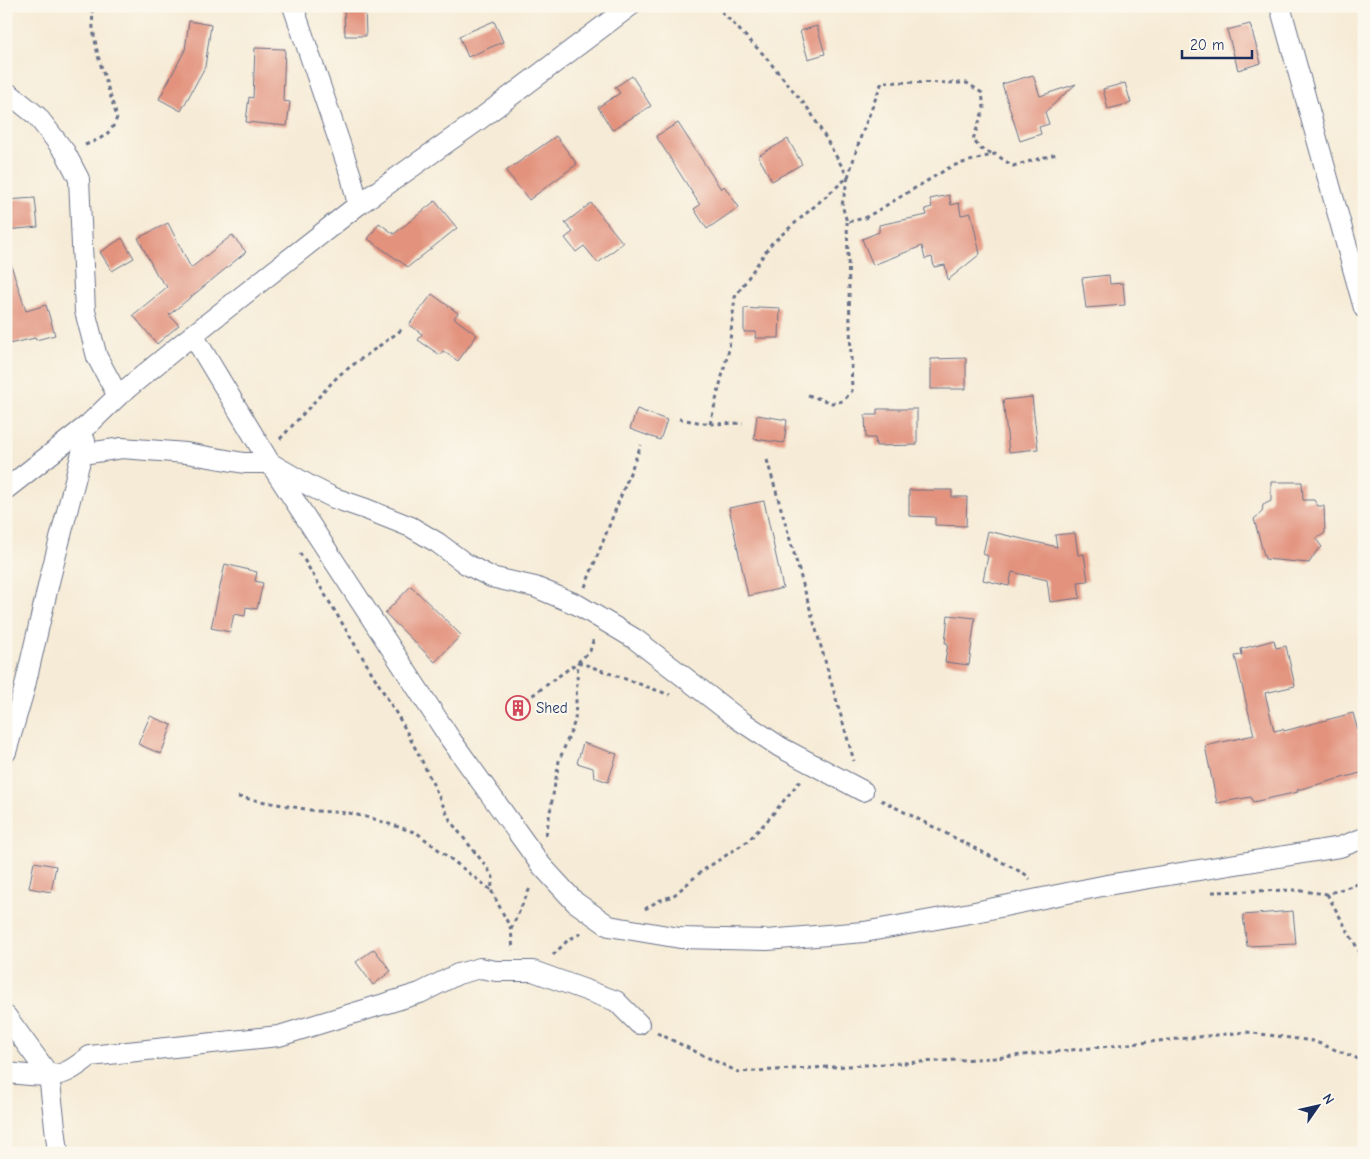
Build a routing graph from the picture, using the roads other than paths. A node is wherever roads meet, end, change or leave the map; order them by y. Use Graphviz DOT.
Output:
graph roads {
  1 [pos="293,6"];
  2 [pos="630,6"];
  3 [pos="1280,6"];
  4 [pos="6,95"];
  5 [pos="358,205"];
  6 [pos="1364,308"];
  7 [pos="193,335"];
  8 [pos="118,396"];
  9 [pos="89,424"];
  10 [pos="82,454"];
  11 [pos="270,463"];
  12 [pos="6,489"];
  13 [pos="6,752"];
  14 [pos="862,790"];
  15 [pos="1364,838"];
  16 [pos="6,1016"];
  17 [pos="639,1024"];
  18 [pos="6,1073"];
  19 [pos="49,1075"];
  20 [pos="58,1153"];
  1 -- 5 [label="street"];
  2 -- 5 [label="street"];
  3 -- 6 [label="street"];
  4 -- 8 [label="street"];
  5 -- 7 [label="street"];
  7 -- 8 [label="street"];
  7 -- 11 [label="street"];
  8 -- 9 [label="street"];
  9 -- 10 [label="street"];
  9 -- 12 [label="street"];
  10 -- 11 [label="street"];
  10 -- 13 [label="street"];
  11 -- 14 [label="street"];
  11 -- 15 [label="street"];
  16 -- 19 [label="street"];
  17 -- 19 [label="street"];
  18 -- 19 [label="street"];
  19 -- 20 [label="street"];
}
